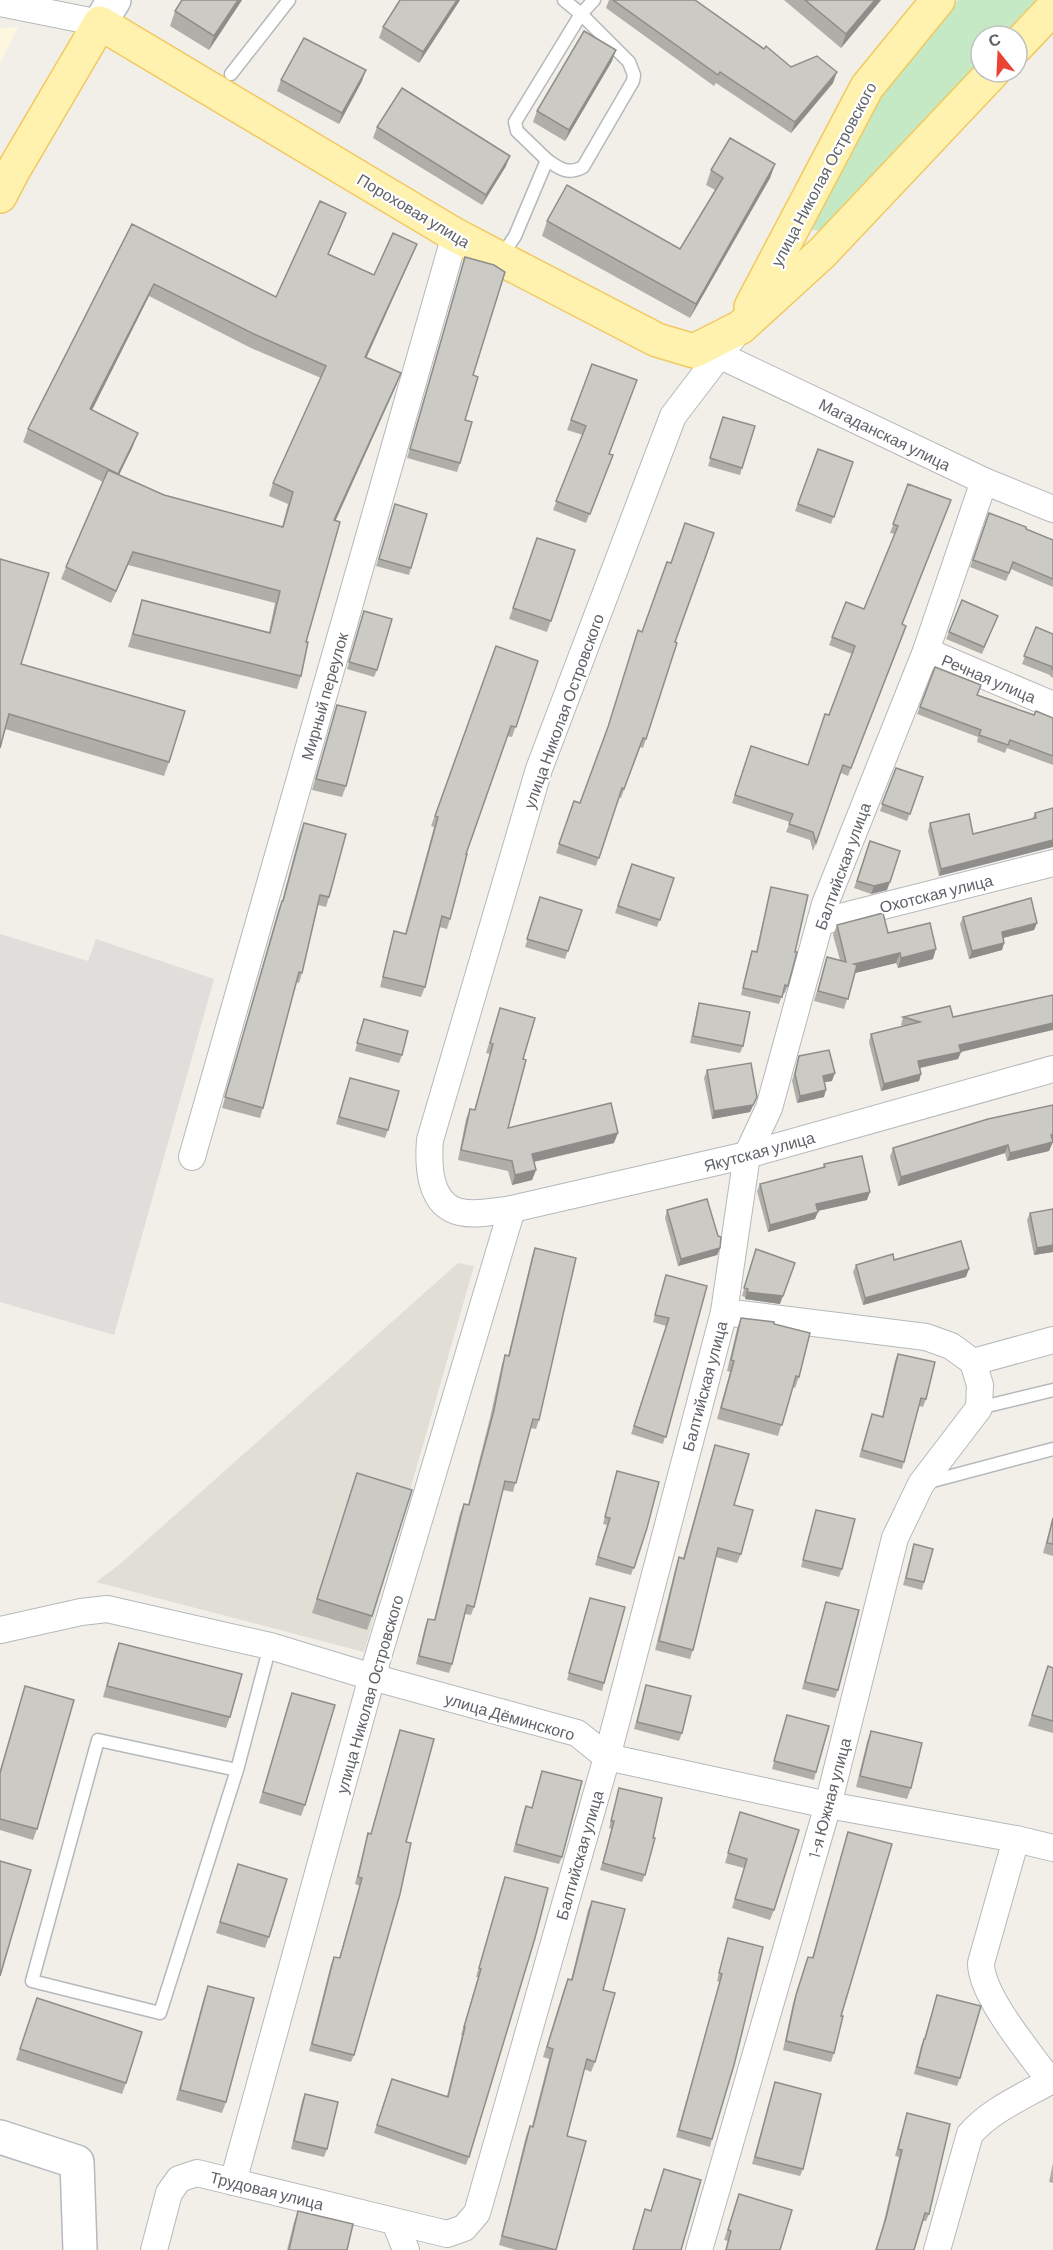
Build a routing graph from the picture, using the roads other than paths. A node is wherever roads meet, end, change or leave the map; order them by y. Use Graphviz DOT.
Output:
graph roads {
  1 [pos="289,0"];
  2 [pos="564,0"];
  3 [pos="594,0"];
  4 [pos="938,0"];
  5 [pos="1,4"];
  6 [pos="1053,8"];
  7 [pos="107,11"];
  8 [pos="582,14"];
  9 [pos="1029,33"];
  10 [pos="231,74"];
  11 [pos="982,84"];
  12 [pos="548,160"];
  13 [pos="0,196"];
  14 [pos="455,235"];
  15 [pos="500,259"];
  16 [pos="741,327"];
  17 [pos="719,355"];
  18 [pos="984,481"];
  19 [pos="1053,509"];
  20 [pos="926,651"];
  21 [pos="1053,705"];
  22 [pos="1053,863"];
  23 [pos="820,922"];
  24 [pos="1053,1069"];
  25 [pos="747,1155"];
  26 [pos="192,1157"];
  27 [pos="512,1209"];
  28 [pos="460,1212"];
  29 [pos="724,1312"];
  30 [pos="1053,1340"];
  31 [pos="973,1362"];
  32 [pos="1053,1390"];
  33 [pos="979,1408"];
  34 [pos="1053,1449"];
  35 [pos="921,1484"];
  36 [pos="0,1630"];
  37 [pos="270,1646"];
  38 [pos="372,1677"];
  39 [pos="607,1757"];
  40 [pos="237,1770"];
  41 [pos="828,1805"];
  42 [pos="1016,1839"];
  43 [pos="1053,1848"];
  44 [pos="1051,2081"];
  45 [pos="0,2137"];
  46 [pos="233,2182"];
  47 [pos="395,2222"];
  48 [pos="80,2250"];
  49 [pos="154,2250"];
  50 [pos="406,2250"];
  51 [pos="699,2250"];
  52 [pos="937,2250"];
  1 -- 10 [label="lane"];
  2 -- 8 [label="lane"];
  3 -- 8 [label="lane"];
  4 -- 16 [label="main road, улица Николая Островского"];
  5 -- 7 [label="street"];
  6 -- 9 [label="main road"];
  7 -- 13 [label="main road"];
  7 -- 14 [label="main road, Пороховая улица"];
  8 -- 12 [label="lane"];
  8 -- 12 [label="lane"];
  11 -- 16 [label="main road, улица Николая Островского"];
  12 -- 15 [label="lane"];
  14 -- 15 [label="main road, Пороховая улица"];
  14 -- 26 [label="street, Мирный переулок"];
  15 -- 16 [label="main road, Пороховая улица"];
  16 -- 17 [label="street, улица Николая Островского"];
  17 -- 18 [label="street, Магаданская улица"];
  17 -- 28 [label="street, улица Николая Островского"];
  18 -- 19 [label="street, Магаданская улица"];
  18 -- 20 [label="street, Балтийская улица"];
  20 -- 21 [label="street, Речная улица"];
  20 -- 23 [label="street, Балтийская улица"];
  22 -- 23 [label="street, Охотская улица"];
  23 -- 25 [label="street, Балтийская улица"];
  24 -- 25 [label="street, Якутская улица"];
  25 -- 27 [label="street, Якутская улица"];
  25 -- 29 [label="street, Балтийская улица"];
  27 -- 28 [label="street, Якутская улица"];
  27 -- 38 [label="street, улица Николая Островского"];
  29 -- 31 [label="street"];
  29 -- 39 [label="street, Балтийская улица"];
  30 -- 31 [label="street"];
  31 -- 33 [label="street"];
  32 -- 33 [label="lane"];
  33 -- 35 [label="street, 1-я Южная улица"];
  34 -- 35 [label="lane"];
  35 -- 41 [label="street, 1-я Южная улица"];
  36 -- 37 [label="street, улица Дёминского"];
  37 -- 38 [label="street, улица Дёминского"];
  37 -- 40 [label="lane"];
  38 -- 39 [label="street, улица Дёминского"];
  38 -- 46 [label="street, улица Николая Островского"];
  39 -- 41 [label="street, улица Дёминского"];
  39 -- 47 [label="street, Балтийская улица"];
  40 -- 40 [label="lane"];
  41 -- 42 [label="street, улица Дёминского"];
  41 -- 51 [label="street, 1-я Южная улица"];
  42 -- 43 [label="street, улица Дёминского"];
  42 -- 44 [label="street"];
  44 -- 52 [label="street"];
  45 -- 48 [label="main road"];
  46 -- 47 [label="street, Трудовая улица"];
  46 -- 49 [label="street, Трудовая улица"];
  47 -- 50 [label="street"];
}
